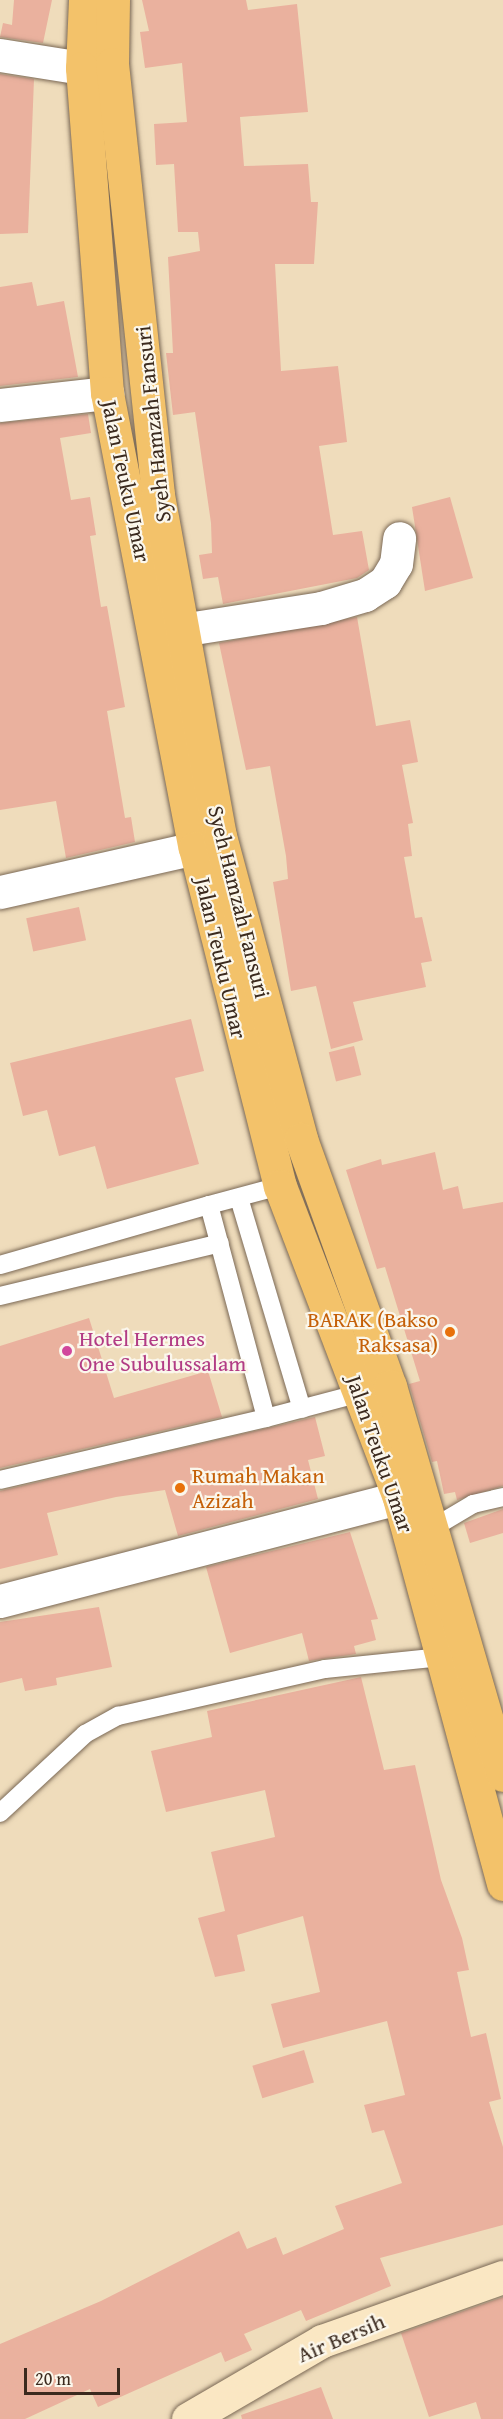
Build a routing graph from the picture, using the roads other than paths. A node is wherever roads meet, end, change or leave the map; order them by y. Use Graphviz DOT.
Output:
graph roads {
  1 [pos="84,0"];
  2 [pos="113,0"];
  3 [pos="0,55"];
  4 [pos="82,68"];
  5 [pos="107,393"];
  6 [pos="0,405"];
  7 [pos="399,537"];
  8 [pos="181,630"];
  9 [pos="195,848"];
  10 [pos="0,892"];
  11 [pos="280,1186"];
  12 [pos="239,1198"];
  13 [pos="209,1205"];
  14 [pos="220,1243"];
  15 [pos="0,1265"];
  16 [pos="0,1296"];
  17 [pos="375,1390"];
  18 [pos="302,1409"];
  19 [pos="266,1418"];
  20 [pos="0,1480"];
  21 [pos="503,1497"];
  22 [pos="399,1498"];
  23 [pos="431,1529"];
  24 [pos="0,1601"];
  25 [pos="441,1657"];
  26 [pos="503,1775"];
  27 [pos="0,1813"];
  28 [pos="503,1884"];
  29 [pos="503,2277"];
  30 [pos="188,2419"];
  1 -- 4 [label="highway, Jalan Teuku Umar"];
  2 -- 8 [label="highway, Syeh Hamzah Fansuri"];
  3 -- 4 [label="street"];
  4 -- 5 [label="highway, Jalan Teuku Umar"];
  5 -- 6 [label="street"];
  5 -- 9 [label="highway, Jalan Teuku Umar"];
  7 -- 8 [label="street"];
  8 -- 17 [label="highway, Syeh Hamzah Fansuri"];
  9 -- 10 [label="street"];
  9 -- 11 [label="highway, Jalan Teuku Umar"];
  11 -- 12 [label="lane"];
  11 -- 17 [label="highway, Jalan Teuku Umar"];
  12 -- 13 [label="lane"];
  12 -- 18 [label="lane"];
  13 -- 14 [label="lane"];
  13 -- 15 [label="lane"];
  14 -- 16 [label="lane"];
  14 -- 19 [label="lane"];
  17 -- 18 [label="lane"];
  17 -- 22 [label="highway, Jalan Teuku Umar"];
  17 -- 23 [label="highway, Syeh Hamzah Fansuri"];
  18 -- 19 [label="lane"];
  19 -- 20 [label="lane"];
  21 -- 23 [label="lane"];
  22 -- 24 [label="street"];
  22 -- 25 [label="highway, Jalan Teuku Umar"];
  23 -- 26 [label="highway, Syeh Hamzah Fansuri"];
  25 -- 27 [label="lane"];
  25 -- 28 [label="highway, Jalan Teuku Umar"];
  29 -- 30 [label="street, Air Bersih"];
}
